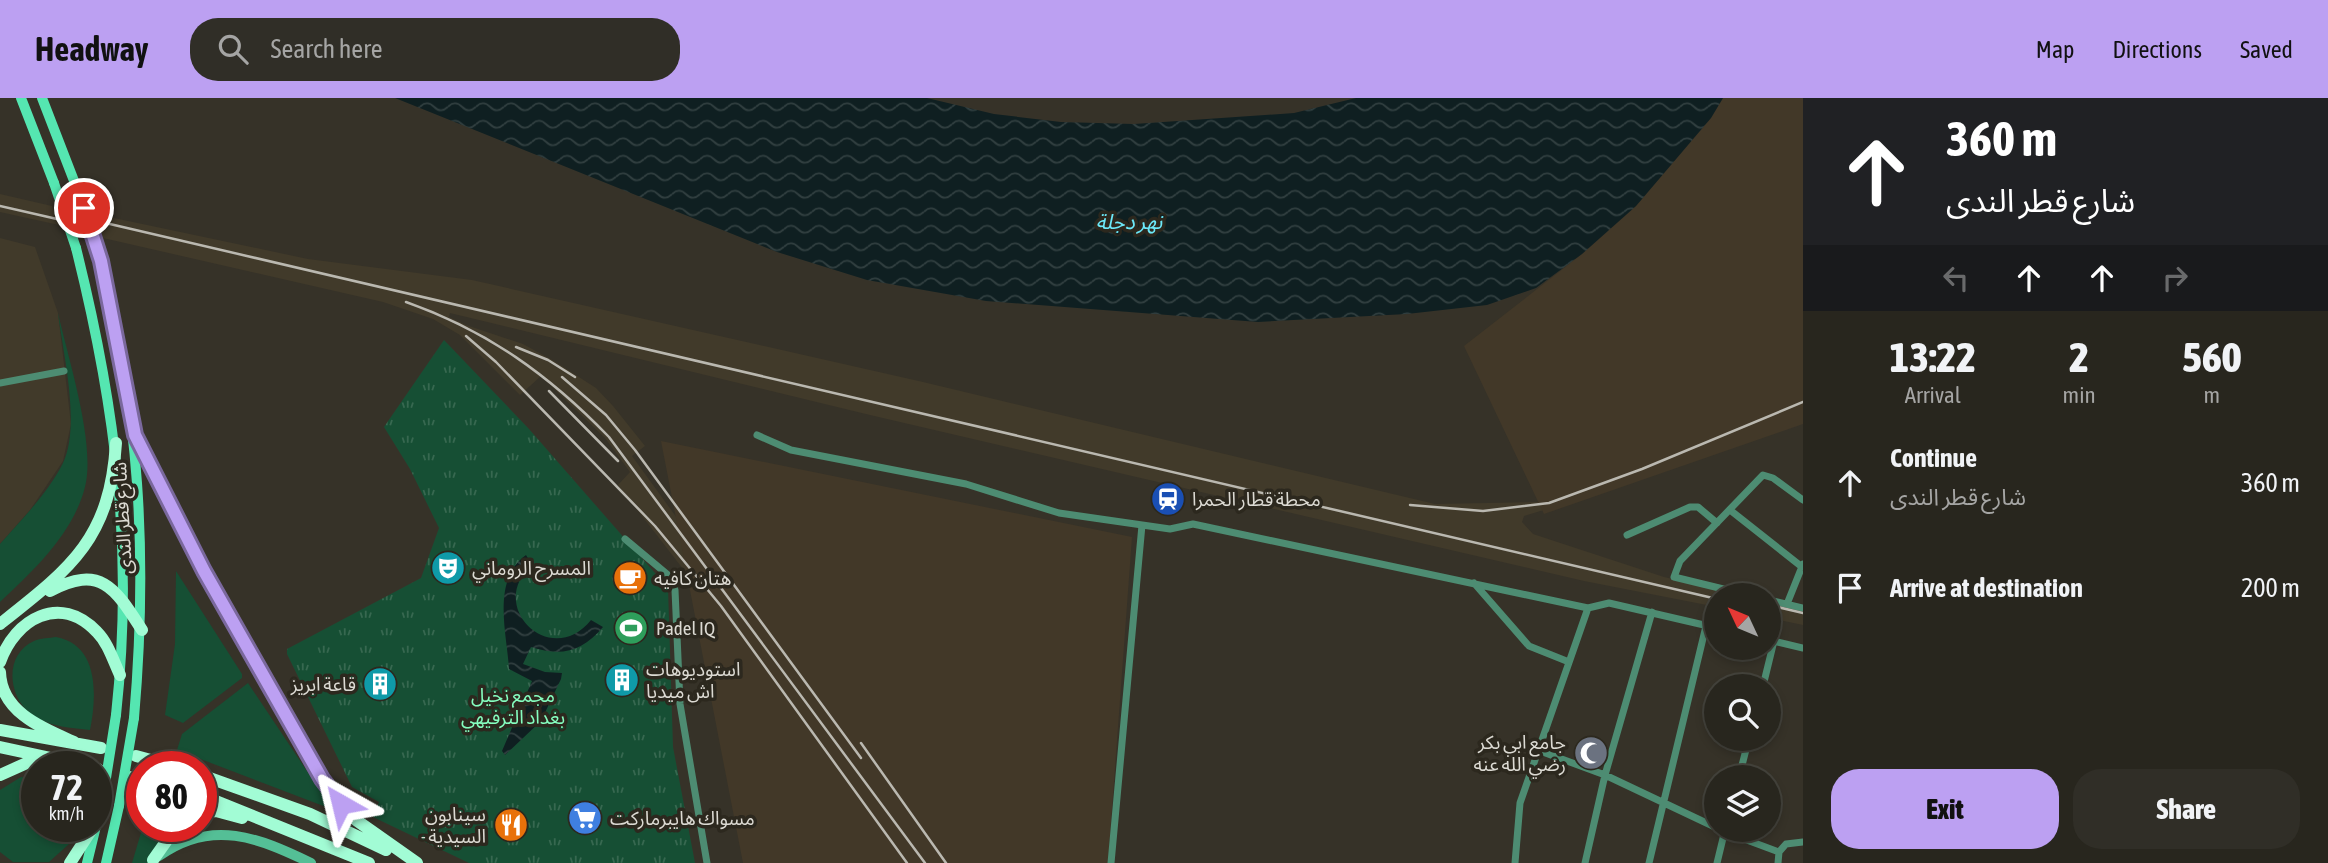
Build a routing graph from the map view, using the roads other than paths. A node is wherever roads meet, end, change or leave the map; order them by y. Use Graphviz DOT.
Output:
graph roads {
  1 [pos="21,98"];
  2 [pos="41,98"];
  3 [pos="64,371"];
  4 [pos="0,383"];
  5 [pos="135,435"];
  6 [pos="757,435"];
  7 [pos="116,443"];
  8 [pos="1803,500"];
  9 [pos="1730,510"];
  10 [pos="1717,523"];
  11 [pos="1142,525"];
  12 [pos="1627,535"];
  13 [pos="625,539"];
  14 [pos="1802,566"];
  15 [pos="1474,583"];
  16 [pos="1704,584"];
  17 [pos="30,601"];
  18 [pos="124,602"];
  19 [pos="1782,603"];
  20 [pos="1787,604"];
  21 [pos="1588,608"];
  22 [pos="1803,608"];
  23 [pos="1652,612"];
  24 [pos="0,624"];
  25 [pos="1704,625"];
  26 [pos="142,630"];
  27 [pos="1704,635"];
  28 [pos="1782,643"];
  29 [pos="1803,648"];
  30 [pos="0,662"];
  31 [pos="1569,662"];
  32 [pos="0,671"];
  33 [pos="120,675"];
  34 [pos="0,730"];
  35 [pos="74,742"];
  36 [pos="0,747"];
  37 [pos="101,748"];
  38 [pos="109,751"];
  39 [pos="1540,751"];
  40 [pos="21,752"];
  41 [pos="21,766"];
  42 [pos="0,775"];
  43 [pos="1605,775"];
  44 [pos="217,781"];
  45 [pos="217,801"];
  46 [pos="1665,802"];
  47 [pos="217,811"];
  48 [pos="1704,821"];
  49 [pos="289,830"];
  50 [pos="1802,840"];
  51 [pos="86,842"];
  52 [pos="92,842"];
  53 [pos="166,842"];
  54 [pos="1720,842"];
  55 [pos="1753,842"];
  56 [pos="1779,852"];
  57 [pos="152,861"];
  58 [pos="70,863"];
  59 [pos="87,863"];
  60 [pos="106,863"];
  61 [pos="311,863"];
  62 [pos="369,863"];
  63 [pos="416,863"];
  64 [pos="707,863"];
  65 [pos="1111,863"];
  66 [pos="1515,863"];
  67 [pos="1585,863"];
  68 [pos="1648,863"];
  69 [pos="1717,863"];
  70 [pos="1779,863"];
  1 -- 7 [label="main road, شارع قطر الندى, bridge"];
  2 -- 5 [label="main road, شارع قطر الندى, bridge"];
  3 -- 4 [label="street"];
  5 -- 26 [label="main road, شارع قطر الندى"];
  5 -- 63 [label="highway"];
  6 -- 11 [label="street"];
  7 -- 17 [label="highway"];
  7 -- 18 [label="main road, شارع قطر الندى"];
  8 -- 9 [label="street"];
  9 -- 10 [label="street"];
  9 -- 14 [label="street"];
  10 -- 12 [label="street"];
  10 -- 16 [label="street"];
  11 -- 15 [label="street"];
  11 -- 65 [label="street"];
  13 -- 64 [label="street"];
  14 -- 20 [label="street"];
  15 -- 21 [label="street"];
  15 -- 31 [label="street"];
  17 -- 18 [label="highway"];
  17 -- 24 [label="highway"];
  18 -- 26 [label="highway"];
  18 -- 33 [label="main road, شارع قطر الندى"];
  19 -- 20 [label="street"];
  20 -- 22 [label="street"];
  21 -- 23 [label="street"];
  21 -- 31 [label="street"];
  23 -- 25 [label="street"];
  23 -- 43 [label="street"];
  26 -- 60 [label="main road, شارع قطر الندى, bridge"];
  27 -- 46 [label="street"];
  28 -- 29 [label="street"];
  30 -- 33 [label="highway"];
  31 -- 39 [label="street"];
  32 -- 35 [label="highway"];
  33 -- 38 [label="main road, شارع قطر الندى, bridge"];
  34 -- 35 [label="highway"];
  35 -- 37 [label="highway"];
  36 -- 40 [label="highway"];
  39 -- 43 [label="street"];
  39 -- 66 [label="street"];
  41 -- 42 [label="highway"];
  43 -- 46 [label="street"];
  43 -- 67 [label="street"];
  44 -- 63 [label="highway"];
  45 -- 49 [label="highway"];
  46 -- 48 [label="street"];
  46 -- 68 [label="street"];
  47 -- 49 [label="highway"];
  49 -- 62 [label="highway"];
  50 -- 56 [label="street"];
  51 -- 58 [label="highway"];
  52 -- 59 [label="main road, شارع قطر الندى"];
  53 -- 57 [label="highway"];
  54 -- 69 [label="street"];
  55 -- 56 [label="street"];
  56 -- 70 [label="street"];
  57 -- 61 [label="street"];
}
